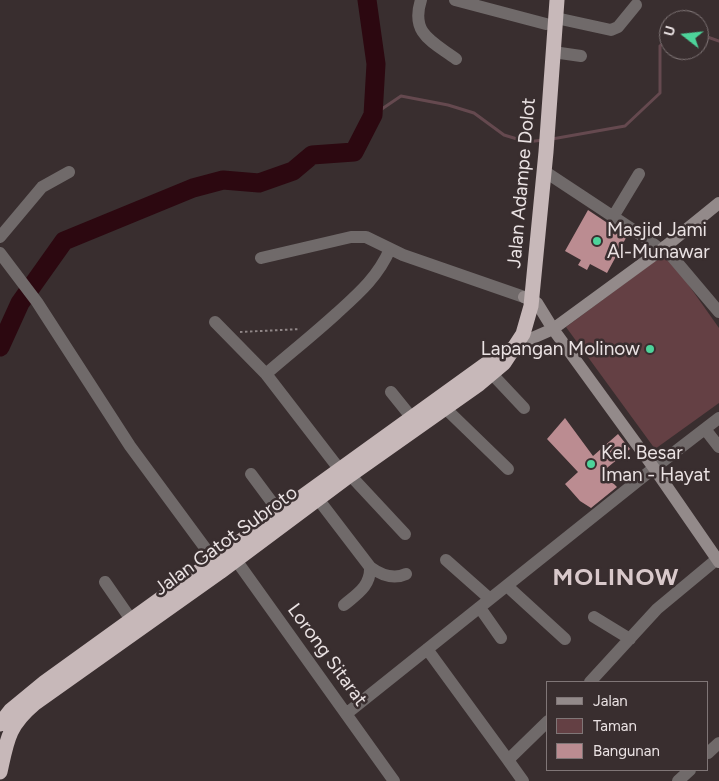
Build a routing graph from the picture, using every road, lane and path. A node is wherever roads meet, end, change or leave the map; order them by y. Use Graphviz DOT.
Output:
graph roads {
  1 [pos="422,0"];
  2 [pos="455,0"];
  3 [pos="548,0"];
  4 [pos="557,0"];
  5 [pos="636,5"];
  6 [pos="551,21"];
  7 [pos="553,52"];
  8 [pos="581,56"];
  9 [pos="456,59"];
  10 [pos="543,132"];
  11 [pos="541,152"];
  12 [pos="69,172"];
  13 [pos="544,172"];
  14 [pos="639,174"];
  15 [pos="719,203"];
  16 [pos="613,217"];
  17 [pos="0,237"];
  18 [pos="663,248"];
  19 [pos="390,249"];
  20 [pos="0,253"];
  21 [pos="261,258"];
  22 [pos="527,298"];
  23 [pos="719,312"];
  24 [pos="215,322"];
  25 [pos="321,328"];
  26 [pos="553,329"];
  27 [pos="225,333"];
  28 [pos="506,354"];
  29 [pos="266,374"];
  30 [pos="492,374"];
  31 [pos="391,392"];
  32 [pos="455,394"];
  33 [pos="445,408"];
  34 [pos="524,408"];
  35 [pos="412,418"];
  36 [pos="719,418"];
  37 [pos="705,429"];
  38 [pos="719,446"];
  39 [pos="654,468"];
  40 [pos="508,469"];
  41 [pos="345,473"];
  42 [pos="251,474"];
  43 [pos="318,499"];
  44 [pos="280,513"];
  45 [pos="405,534"];
  46 [pos="232,554"];
  47 [pos="214,560"];
  48 [pos="446,560"];
  49 [pos="718,560"];
  50 [pos="370,567"];
  51 [pos="406,574"];
  52 [pos="105,582"];
  53 [pos="507,586"];
  54 [pos="490,599"];
  55 [pos="344,606"];
  56 [pos="480,608"];
  57 [pos="594,617"];
  58 [pos="132,621"];
  59 [pos="501,638"];
  60 [pos="565,639"];
  61 [pos="630,640"];
  62 [pos="427,649"];
  63 [pos="599,680"];
  64 [pos="45,689"];
  65 [pos="346,714"];
  66 [pos="546,723"];
  67 [pos="0,724"];
  68 [pos="719,743"];
  69 [pos="709,752"];
  70 [pos="508,760"];
  71 [pos="689,771"];
  72 [pos="0,772"];
  73 [pos="394,781"];
  74 [pos="523,781"];
  75 [pos="678,781"];
  1 -- 9 [label="street"];
  2 -- 6 [label="street"];
  3 -- 6 [label="highway, Jalan Adampe Dolot"];
  4 -- 6 [label="highway, Jalan Adampe Dolot"];
  5 -- 6 [label="street"];
  6 -- 7 [label="highway, Jalan Adampe Dolot"];
  6 -- 10 [label="highway, Jalan Adampe Dolot"];
  7 -- 8 [label="street"];
  7 -- 10 [label="highway, Jalan Adampe Dolot"];
  10 -- 11 [label="highway, Jalan Adampe Dolot"];
  11 -- 13 [label="highway, Jalan Adampe Dolot"];
  11 -- 22 [label="highway, Jalan Adampe Dolot"];
  12 -- 17 [label="street"];
  13 -- 16 [label="street"];
  13 -- 22 [label="highway, Jalan Adampe Dolot"];
  14 -- 16 [label="street"];
  15 -- 18 [label="main road"];
  16 -- 18 [label="street"];
  18 -- 23 [label="street"];
  18 -- 26 [label="main road"];
  19 -- 21 [label="street"];
  19 -- 22 [label="street"];
  19 -- 25 [label="street"];
  20 -- 47 [label="street"];
  22 -- 26 [label="main road"];
  22 -- 28 [label="highway, Jalan Adampe Dolot"];
  24 -- 27 [label="street"];
  25 -- 27 [label="path"];
  25 -- 29 [label="street"];
  26 -- 28 [label="main road"];
  26 -- 39 [label="main road"];
  27 -- 29 [label="street"];
  28 -- 30 [label="highway, Jalan Gatot Subroto"];
  28 -- 32 [label="highway, Jalan Gatot Subroto"];
  29 -- 41 [label="street"];
  30 -- 32 [label="highway, Jalan Gatot Subroto"];
  30 -- 34 [label="street"];
  31 -- 35 [label="street"];
  32 -- 33 [label="highway, Jalan Gatot Subroto"];
  32 -- 35 [label="highway, Jalan Gatot Subroto"];
  33 -- 40 [label="street"];
  33 -- 41 [label="highway, Jalan Gatot Subroto"];
  35 -- 41 [label="highway, Jalan Gatot Subroto"];
  36 -- 37 [label="street"];
  37 -- 38 [label="street"];
  37 -- 39 [label="street"];
  39 -- 49 [label="main road"];
  39 -- 53 [label="street"];
  41 -- 43 [label="highway, Jalan Gatot Subroto"];
  41 -- 44 [label="highway, Jalan Gatot Subroto"];
  41 -- 45 [label="street"];
  42 -- 44 [label="street"];
  43 -- 46 [label="highway, Jalan Gatot Subroto"];
  43 -- 50 [label="street"];
  44 -- 46 [label="highway, Jalan Gatot Subroto"];
  46 -- 47 [label="highway, Jalan Gatot Subroto"];
  46 -- 64 [label="highway, Jalan Gatot Subroto"];
  46 -- 65 [label="street, Lorong Sitarat"];
  47 -- 58 [label="highway, Jalan Gatot Subroto"];
  48 -- 54 [label="street"];
  49 -- 61 [label="street"];
  50 -- 51 [label="street"];
  50 -- 55 [label="street"];
  52 -- 58 [label="street"];
  53 -- 54 [label="street"];
  53 -- 60 [label="street"];
  54 -- 56 [label="street"];
  56 -- 59 [label="street"];
  56 -- 62 [label="street"];
  57 -- 61 [label="street"];
  58 -- 64 [label="highway, Jalan Gatot Subroto"];
  61 -- 63 [label="street"];
  62 -- 65 [label="street"];
  62 -- 70 [label="street"];
  64 -- 67 [label="highway, Jalan Gatot Subroto"];
  64 -- 72 [label="highway, Jalan Gatot Subroto"];
  65 -- 73 [label="street, Lorong Sitarat"];
  66 -- 70 [label="street"];
  68 -- 69 [label="street"];
  70 -- 74 [label="street"];
  71 -- 75 [label="street"];
}
